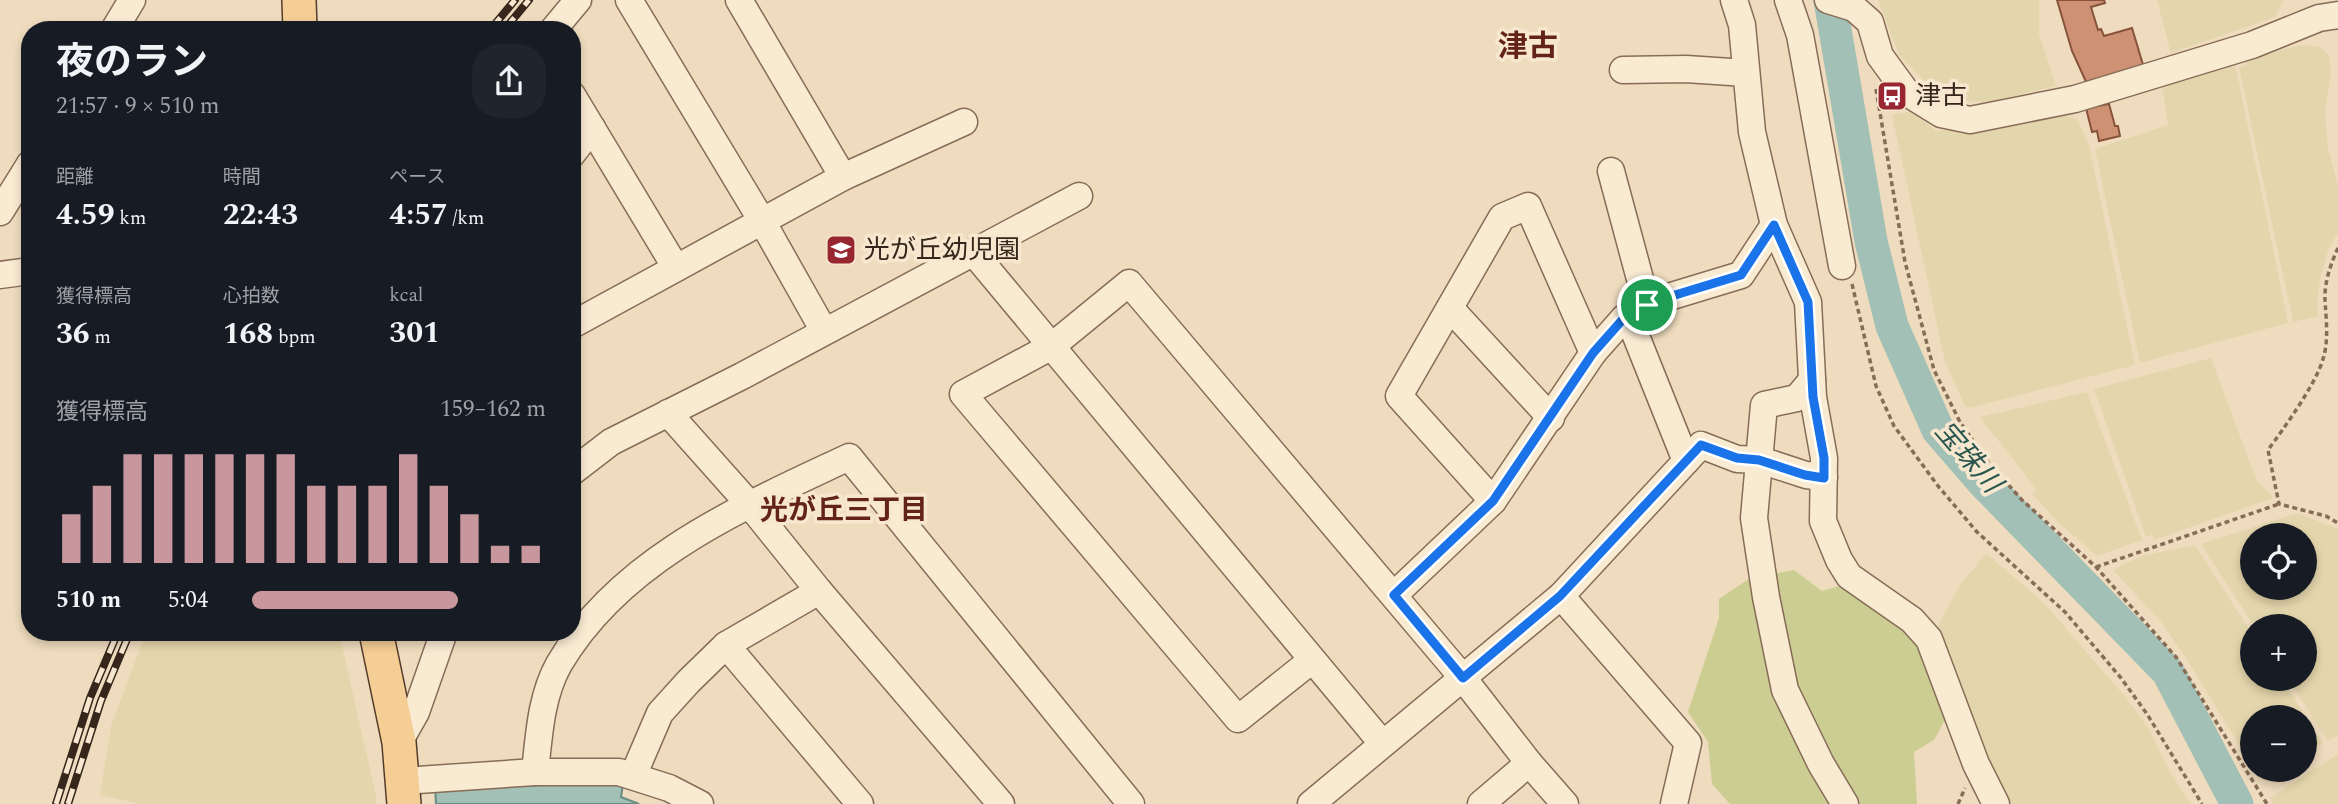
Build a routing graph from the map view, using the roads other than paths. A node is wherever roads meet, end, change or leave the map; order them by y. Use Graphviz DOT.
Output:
graph roads {
  1 [pos="132,0"];
  2 [pos="299,0"];
  3 [pos="578,0"];
  4 [pos="629,0"];
  5 [pos="739,0"];
  6 [pos="1734,0"];
  7 [pos="1788,0"];
  8 [pos="1828,0"];
  9 [pos="2338,15"];
  10 [pos="119,21"];
  11 [pos="300,21"];
  12 [pos="560,21"];
  13 [pos="1623,70"];
  14 [pos="1746,74"];
  15 [pos="581,110"];
  16 [pos="964,122"];
  17 [pos="592,128"];
  18 [pos="581,142"];
  19 [pos="1611,171"];
  20 [pos="843,177"];
  21 [pos="21,178"];
  22 [pos="1079,196"];
  23 [pos="0,212"];
  24 [pos="761,221"];
  25 [pos="1774,225"];
  26 [pos="973,252"];
  27 [pos="1842,266"];
  28 [pos="676,268"];
  29 [pos="21,272"];
  30 [pos="0,275"];
  31 [pos="1450,309"];
  32 [pos="1638,310"];
  33 [pos="581,320"];
  34 [pos="824,331"];
  35 [pos="1052,346"];
  36 [pos="1593,353"];
  37 [pos="1812,380"];
  38 [pos="667,413"];
  39 [pos="1551,418"];
  40 [pos="1759,460"];
  41 [pos="1686,461"];
  42 [pos="581,465"];
  43 [pos="1824,478"];
  44 [pos="1493,501"];
  45 [pos="749,504"];
  46 [pos="819,591"];
  47 [pos="1394,595"];
  48 [pos="1560,596"];
  49 [pos="581,633"];
  50 [pos="378,641"];
  51 [pos="441,641"];
  52 [pos="575,641"];
  53 [pos="726,645"];
  54 [pos="1312,660"];
  55 [pos="1463,678"];
  56 [pos="399,742"];
  57 [pos="1382,743"];
  58 [pos="1529,763"];
  59 [pos="535,772"];
  60 [pos="633,776"];
  61 [pos="403,792"];
  62 [pos="700,804"];
  63 [pos="860,804"];
  64 [pos="1002,804"];
  65 [pos="1131,804"];
  66 [pos="1311,804"];
  67 [pos="1482,804"];
  68 [pos="1565,804"];
  69 [pos="1674,804"];
  70 [pos="1845,804"];
  71 [pos="1996,804"];
  1 -- 10 [label="street"];
  2 -- 11 [label="main road"];
  3 -- 12 [label="street"];
  4 -- 24 [label="street"];
  5 -- 20 [label="street"];
  6 -- 14 [label="street"];
  7 -- 27 [label="street"];
  8 -- 9 [label="street"];
  13 -- 14 [label="street"];
  14 -- 25 [label="street"];
  15 -- 17 [label="street"];
  16 -- 20 [label="street"];
  17 -- 18 [label="street"];
  17 -- 28 [label="street"];
  19 -- 32 [label="street"];
  20 -- 24 [label="street"];
  21 -- 23 [label="street"];
  22 -- 26 [label="street"];
  24 -- 28 [label="street"];
  24 -- 34 [label="street"];
  25 -- 32 [label="street"];
  25 -- 37 [label="street"];
  26 -- 34 [label="street"];
  26 -- 35 [label="street"];
  28 -- 33 [label="street"];
  29 -- 30 [label="street"];
  31 -- 36 [label="street"];
  31 -- 39 [label="street"];
  31 -- 44 [label="street"];
  32 -- 36 [label="street"];
  32 -- 41 [label="street"];
  34 -- 38 [label="street"];
  35 -- 47 [label="street"];
  35 -- 54 [label="street"];
  35 -- 54 [label="street"];
  36 -- 39 [label="street"];
  37 -- 40 [label="street"];
  37 -- 43 [label="street"];
  38 -- 42 [label="street"];
  38 -- 45 [label="street"];
  39 -- 44 [label="street"];
  40 -- 41 [label="street"];
  40 -- 43 [label="street"];
  40 -- 70 [label="street"];
  41 -- 48 [label="street"];
  43 -- 71 [label="street"];
  44 -- 47 [label="street"];
  45 -- 46 [label="street"];
  45 -- 49 [label="street"];
  45 -- 65 [label="street"];
  46 -- 53 [label="street"];
  46 -- 64 [label="street"];
  47 -- 55 [label="street"];
  48 -- 55 [label="street"];
  48 -- 69 [label="street"];
  50 -- 56 [label="main road"];
  51 -- 56 [label="street"];
  52 -- 59 [label="street"];
  53 -- 60 [label="street"];
  53 -- 63 [label="street"];
  54 -- 57 [label="street"];
  55 -- 57 [label="street"];
  55 -- 58 [label="street"];
  56 -- 61 [label="main road"];
  57 -- 66 [label="street"];
  58 -- 67 [label="street"];
  58 -- 68 [label="street"];
  59 -- 60 [label="street"];
  59 -- 61 [label="street"];
  60 -- 62 [label="street"];
}
